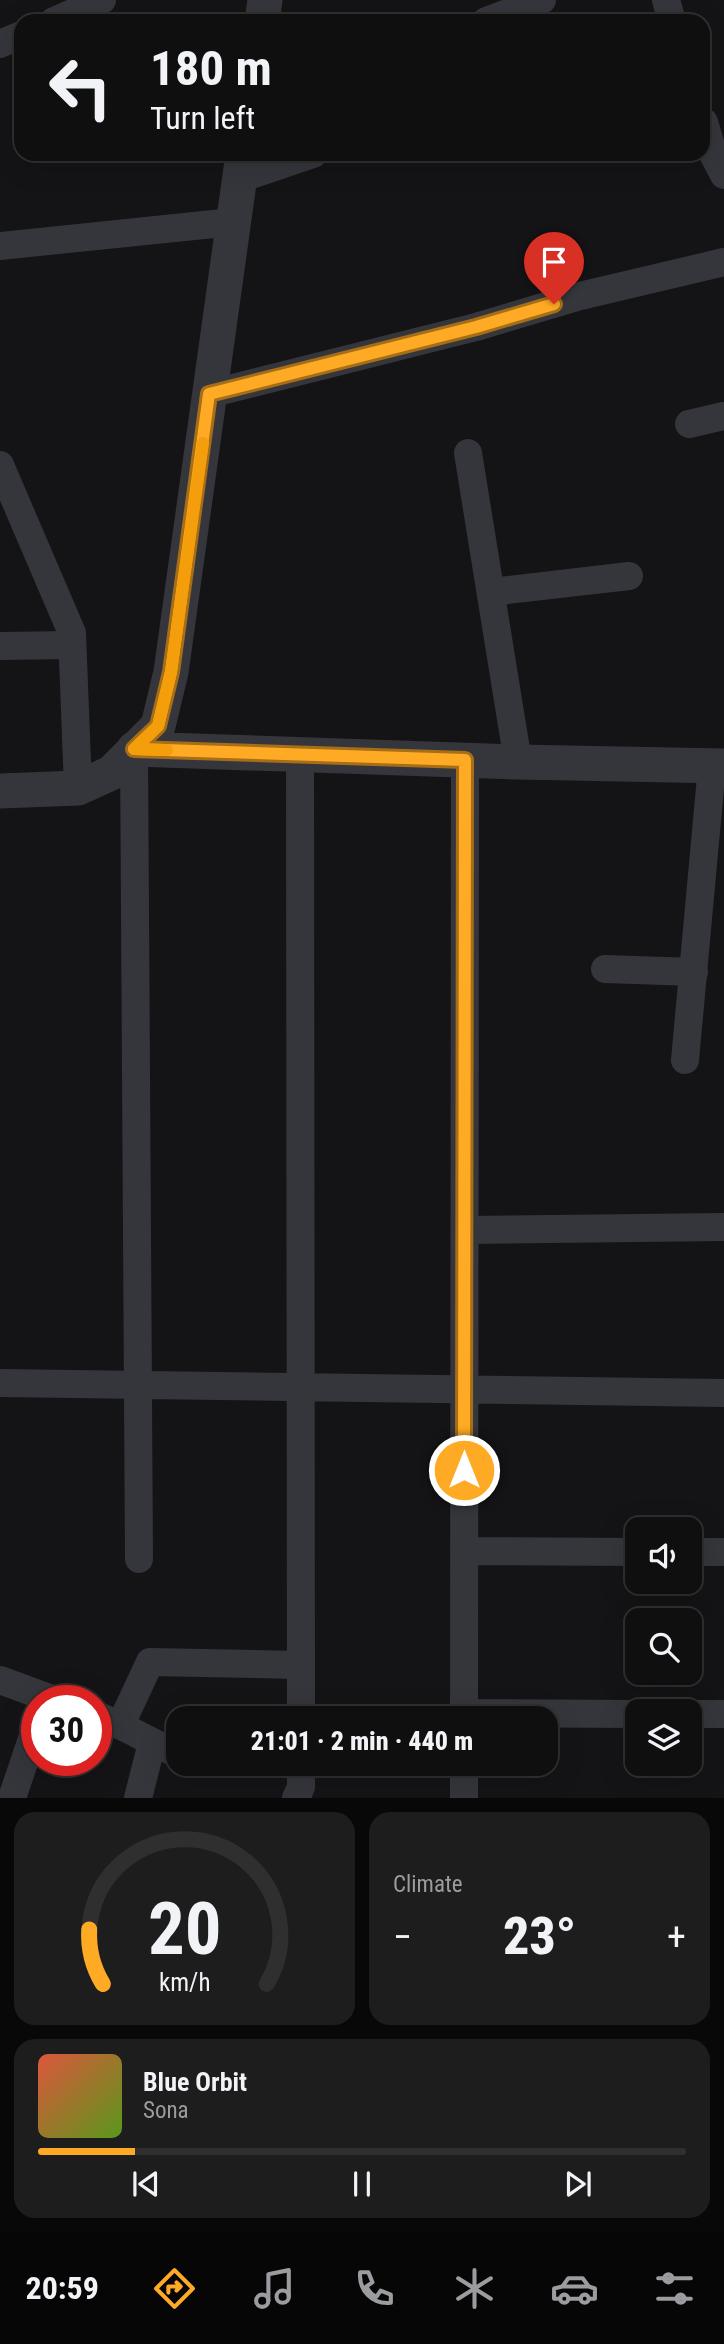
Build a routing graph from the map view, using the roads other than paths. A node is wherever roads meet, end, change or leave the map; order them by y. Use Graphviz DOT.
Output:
graph roads {
  1 [pos="102,0"];
  2 [pos="542,0"];
  3 [pos="70,14"];
  4 [pos="505,14"];
  5 [pos="710,137"];
  6 [pos="271,161"];
  7 [pos="241,166"];
  8 [pos="722,166"];
  9 [pos="233,222"];
  10 [pos="0,246"];
  11 [pos="724,262"];
  12 [pos="209,394"];
  13 [pos="724,416"];
  14 [pos="689,424"];
  15 [pos="468,453"];
  16 [pos="0,465"];
  17 [pos="11,517"];
  18 [pos="629,576"];
  19 [pos="491,592"];
  20 [pos="72,645"];
  21 [pos="0,646"];
  22 [pos="134,749"];
  23 [pos="300,755"];
  24 [pos="465,760"];
  25 [pos="518,762"];
  26 [pos="718,766"];
  27 [pos="78,788"];
  28 [pos="0,791"];
  29 [pos="605,969"];
  30 [pos="694,972"];
  31 [pos="685,1060"];
  32 [pos="724,1227"];
  33 [pos="465,1230"];
  34 [pos="0,1383"];
  35 [pos="138,1385"];
  36 [pos="301,1387"];
  37 [pos="464,1390"];
  38 [pos="724,1393"];
  39 [pos="464,1551"];
  40 [pos="625,1552"];
  41 [pos="702,1552"];
  42 [pos="724,1552"];
  43 [pos="139,1559"];
  44 [pos="301,1665"];
  45 [pos="0,1681"];
  46 [pos="21,1689"];
  47 [pos="301,1706"];
  48 [pos="464,1706"];
  49 [pos="625,1714"];
  50 [pos="702,1714"];
  51 [pos="724,1714"];
  52 [pos="558,1715"];
  53 [pos="112,1716"];
  54 [pos="112,1722"];
  55 [pos="152,1743"];
  56 [pos="166,1749"];
  57 [pos="21,1771"];
  58 [pos="301,1776"];
  59 [pos="464,1776"];
  60 [pos="12,1798"];
  61 [pos="138,1798"];
  62 [pos="296,1798"];
  63 [pos="464,1798"];
  1 -- 3 [label="street"];
  2 -- 4 [label="street"];
  5 -- 8 [label="street"];
  6 -- 7 [label="street"];
  7 -- 9 [label="street"];
  9 -- 10 [label="street"];
  9 -- 12 [label="street"];
  11 -- 12 [label="street"];
  12 -- 22 [label="street"];
  13 -- 14 [label="street"];
  15 -- 19 [label="street"];
  16 -- 17 [label="street"];
  17 -- 20 [label="street"];
  18 -- 19 [label="street"];
  19 -- 25 [label="street"];
  20 -- 21 [label="street"];
  20 -- 27 [label="street"];
  22 -- 23 [label="street"];
  22 -- 27 [label="street"];
  22 -- 35 [label="street"];
  23 -- 24 [label="street"];
  23 -- 36 [label="street"];
  24 -- 25 [label="street"];
  24 -- 33 [label="street"];
  25 -- 26 [label="street"];
  26 -- 30 [label="street"];
  27 -- 28 [label="street"];
  29 -- 30 [label="street"];
  30 -- 31 [label="street"];
  32 -- 33 [label="street"];
  33 -- 37 [label="street"];
  34 -- 35 [label="street"];
  35 -- 36 [label="street"];
  35 -- 43 [label="street"];
  36 -- 37 [label="street"];
  36 -- 44 [label="street"];
  37 -- 38 [label="street"];
  37 -- 39 [label="street"];
  39 -- 40 [label="street"];
  39 -- 48 [label="street"];
  41 -- 42 [label="street"];
  44 -- 47 [label="street"];
  44 -- 53 [label="street"];
  45 -- 46 [label="street"];
  49 -- 52 [label="street"];
  50 -- 51 [label="street"];
  54 -- 55 [label="street"];
  55 -- 56 [label="street"];
  55 -- 61 [label="street"];
  57 -- 60 [label="street"];
  58 -- 62 [label="street"];
  59 -- 63 [label="street"];
}
